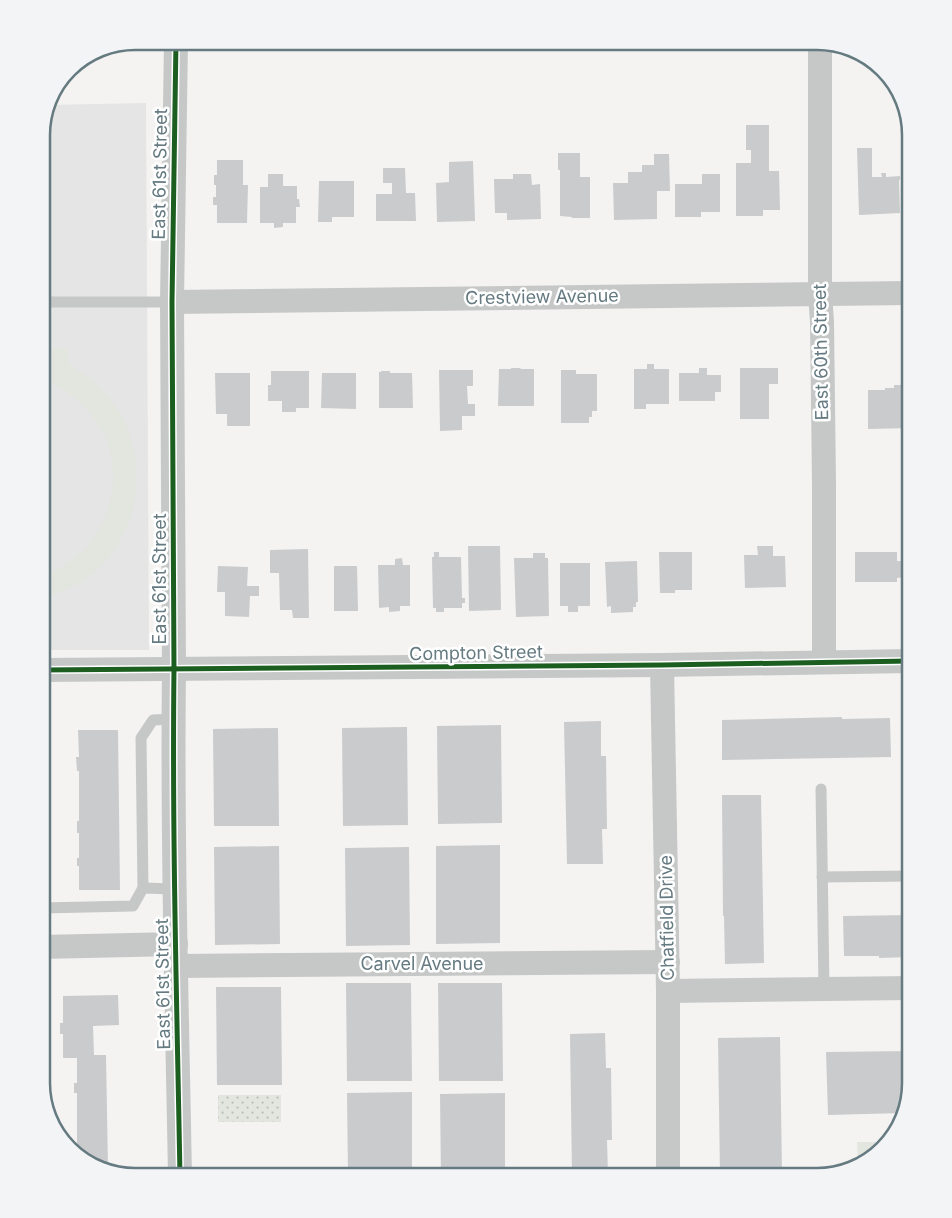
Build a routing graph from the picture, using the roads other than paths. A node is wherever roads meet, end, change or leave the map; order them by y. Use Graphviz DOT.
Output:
graph roads {
  1 [pos="176,50"];
  2 [pos="820,50"];
  3 [pos="902,293"];
  4 [pos="820,294"];
  5 [pos="50,302"];
  6 [pos="172,302"];
  7 [pos="902,661"];
  8 [pos="824,662"];
  9 [pos="662,664"];
  10 [pos="174,669"];
  11 [pos="50,670"];
  12 [pos="174,719"];
  13 [pos="821,789"];
  14 [pos="902,876"];
  15 [pos="822,877"];
  16 [pos="143,888"];
  17 [pos="174,889"];
  18 [pos="50,908"];
  19 [pos="50,948"];
  20 [pos="176,955"];
  21 [pos="668,962"];
  22 [pos="902,988"];
  23 [pos="824,989"];
  24 [pos="668,991"];
  25 [pos="180,1168"];
  26 [pos="668,1168"];
  1 -- 6 [label="street, East 61st Street"];
  2 -- 4 [label="street, East 60th Street"];
  3 -- 4 [label="street, Crestview Avenue"];
  4 -- 6 [label="street, Crestview Avenue"];
  4 -- 8 [label="street, East 60th Street"];
  5 -- 6 [label="lane"];
  6 -- 10 [label="street, East 61st Street"];
  7 -- 8 [label="street, Compton Street"];
  8 -- 9 [label="street, Compton Street"];
  9 -- 10 [label="street, Compton Street"];
  9 -- 21 [label="street, Chatfield Drive"];
  10 -- 11 [label="street, Compton Street"];
  10 -- 12 [label="street, East 61st Street"];
  12 -- 16 [label="lane"];
  12 -- 17 [label="street, East 61st Street"];
  13 -- 15 [label="lane"];
  14 -- 15 [label="lane"];
  15 -- 23 [label="lane"];
  16 -- 17 [label="lane"];
  16 -- 18 [label="lane"];
  17 -- 20 [label="street, East 61st Street"];
  19 -- 20 [label="street, Carvel Avenue"];
  20 -- 21 [label="street, Carvel Avenue"];
  20 -- 25 [label="street, East 61st Street"];
  21 -- 24 [label="street, Chatfield Drive"];
  22 -- 23 [label="street"];
  23 -- 24 [label="street"];
  24 -- 26 [label="street, Chatfield Drive"];
}
